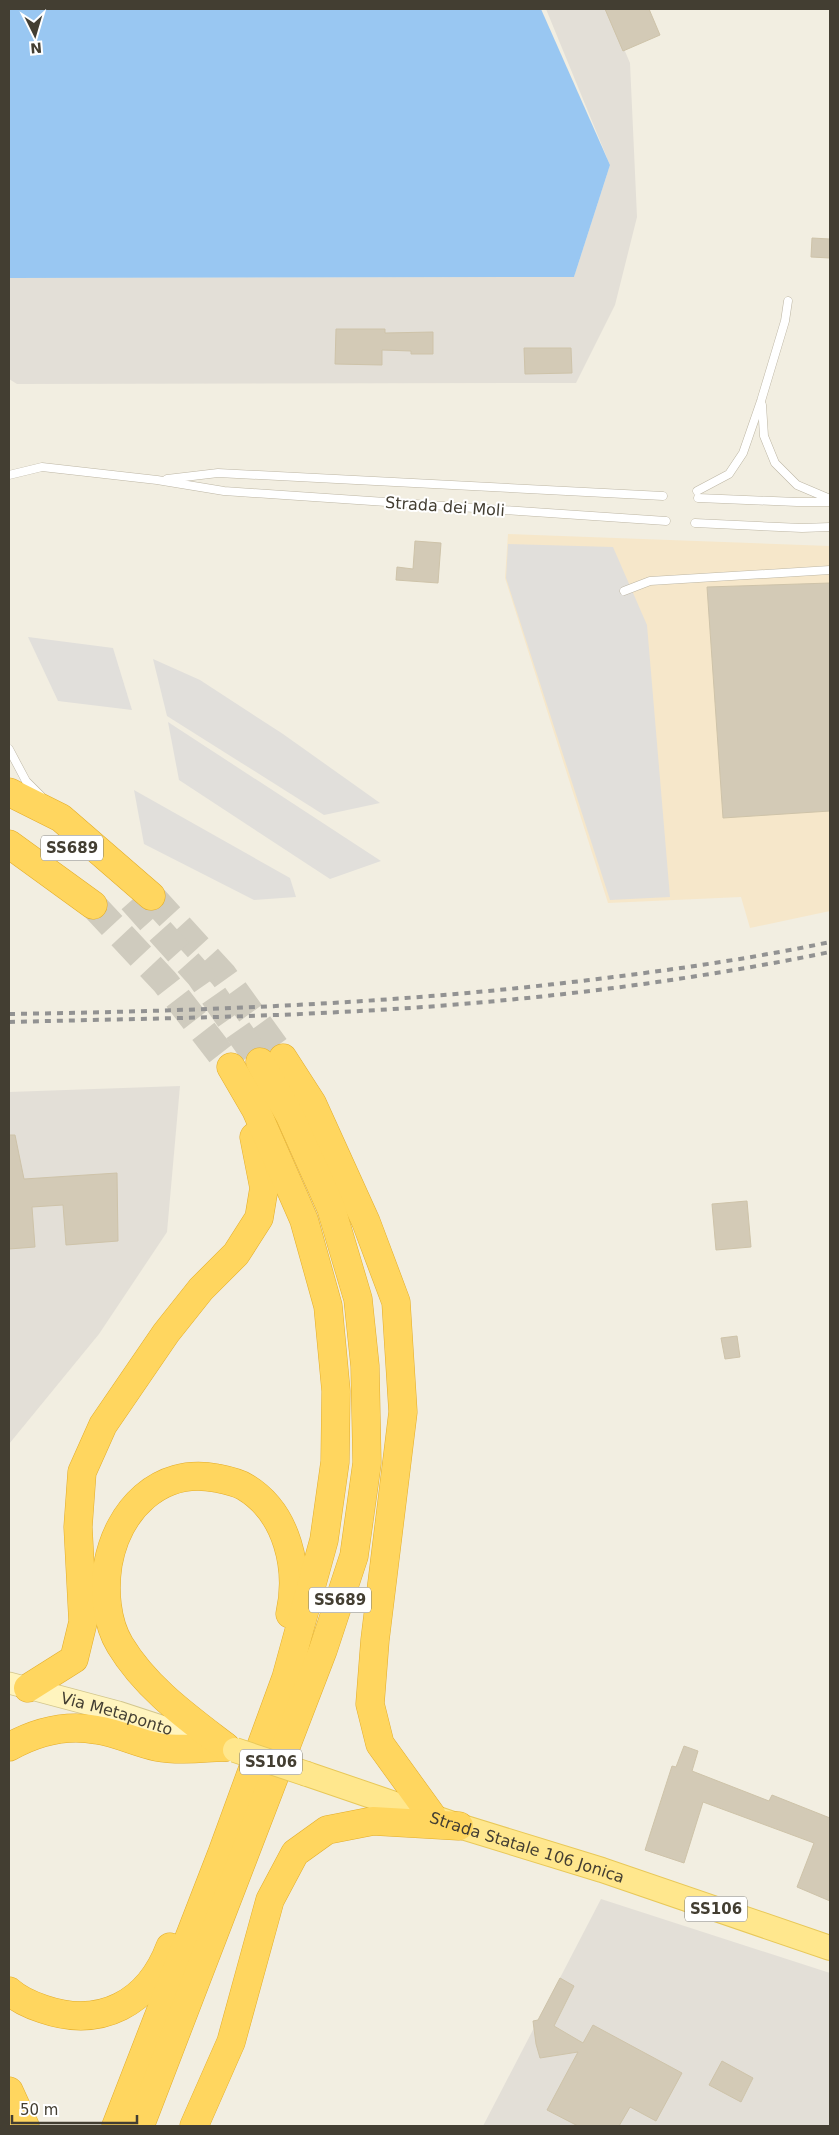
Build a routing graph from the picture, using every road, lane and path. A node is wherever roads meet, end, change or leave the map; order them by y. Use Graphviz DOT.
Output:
graph roads {
  1 [pos="788,301"];
  2 [pos="762,401"];
  3 [pos="9,475"];
  4 [pos="157,480"];
  5 [pos="663,496"];
  6 [pos="830,500"];
  7 [pos="666,521"];
  8 [pos="695,523"];
  9 [pos="830,527"];
  10 [pos="830,570"];
  11 [pos="624,591"];
  12 [pos="9,749"];
  13 [pos="9,792"];
  14 [pos="9,800"];
  15 [pos="61,818"];
  16 [pos="9,844"];
  17 [pos="93,905"];
  18 [pos="286,1678"];
  19 [pos="19,1685"];
  20 [pos="9,1747"];
  21 [pos="230,1748"];
  22 [pos="432,1816"];
  23 [pos="459,1826"];
  24 [pos="222,1853"];
  25 [pos="830,1948"];
  26 [pos="9,1992"];
  27 [pos="9,2091"];
  28 [pos="25,2126"];
  29 [pos="116,2126"];
  30 [pos="140,2126"];
  31 [pos="194,2126"];
  1 -- 2 [label="lane"];
  2 -- 6 [label="lane"];
  2 -- 6 [label="lane"];
  3 -- 4 [label="lane"];
  4 -- 5 [label="lane"];
  4 -- 7 [label="lane, Strada dei Moli"];
  8 -- 9 [label="lane"];
  10 -- 11 [label="lane"];
  12 -- 15 [label="lane"];
  13 -- 15 [label="highway"];
  14 -- 15 [label="highway, SS689"];
  16 -- 17 [label="highway, SS689"];
  18 -- 19 [label="highway, SS689"];
  18 -- 21 [label="highway"];
  18 -- 24 [label="highway, SS689"];
  19 -- 21 [label="main road, Via Metaponto"];
  20 -- 21 [label="highway"];
  21 -- 22 [label="main road, Strada Statale 106 Jonica / SS106, bridge"];
  22 -- 23 [label="main road, Strada Statale 106 Jonica / SS106"];
  22 -- 30 [label="highway, SS689"];
  23 -- 25 [label="main road, Strada Statale 106 Jonica / SS106"];
  23 -- 31 [label="highway"];
  24 -- 26 [label="highway"];
  24 -- 29 [label="highway, SS689"];
  27 -- 28 [label="highway"];
}
